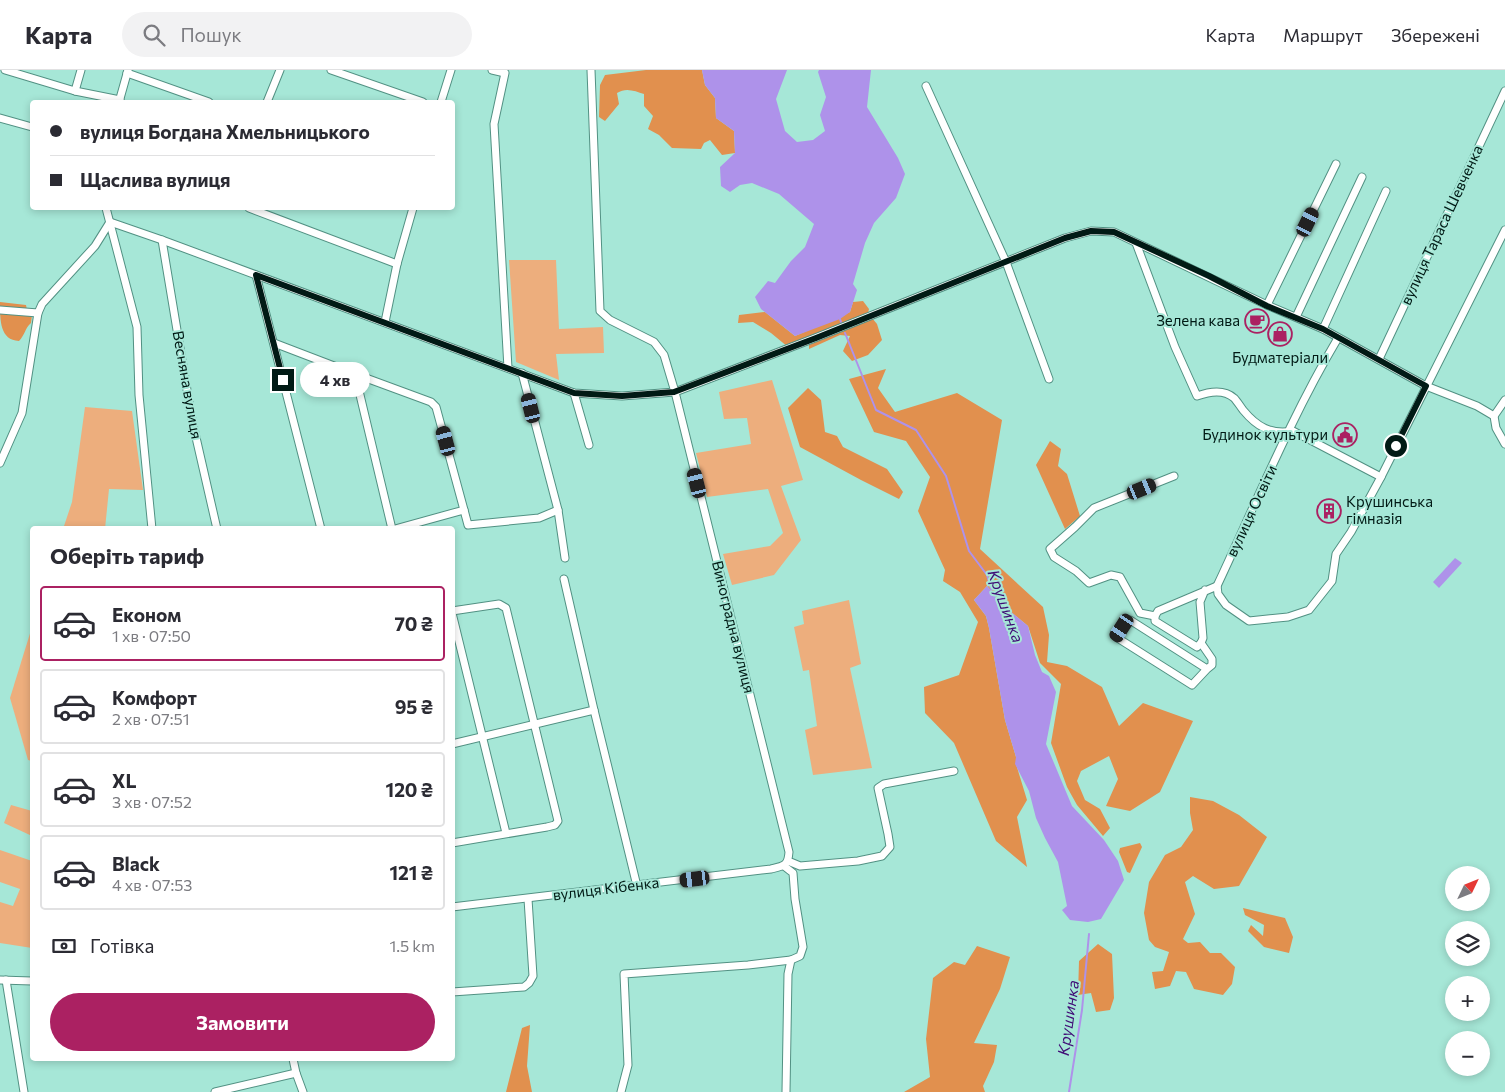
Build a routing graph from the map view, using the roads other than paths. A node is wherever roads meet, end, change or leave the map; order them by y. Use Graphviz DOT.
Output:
graph roads {
  1 [pos="5,70"];
  2 [pos="81,70"];
  3 [pos="280,70"];
  4 [pos="331,70"];
  5 [pos="451,70"];
  6 [pos="492,70"];
  7 [pos="591,70"];
  8 [pos="127,71"];
  9 [pos="926,86"];
  10 [pos="75,90"];
  11 [pos="1505,91"];
  12 [pos="112,100"];
  13 [pos="120,100"];
  14 [pos="204,100"];
  15 [pos="269,100"];
  16 [pos="417,100"];
  17 [pos="442,100"];
  18 [pos="0,118"];
  19 [pos="30,126"];
  20 [pos="1336,164"];
  21 [pos="1362,176"];
  22 [pos="1386,191"];
  23 [pos="107,210"];
  24 [pos="254,210"];
  25 [pos="412,210"];
  26 [pos="110,222"];
  27 [pos="1505,230"];
  28 [pos="162,240"];
  29 [pos="1136,243"];
  30 [pos="1006,262"];
  31 [pos="397,264"];
  32 [pos="256,275"];
  33 [pos="1267,306"];
  34 [pos="0,310"];
  35 [pos="38,312"];
  36 [pos="1296,316"];
  37 [pos="384,322"];
  38 [pos="1323,329"];
  39 [pos="1338,338"];
  40 [pos="274,343"];
  41 [pos="1378,359"];
  42 [pos="508,368"];
  43 [pos="355,374"];
  44 [pos="522,374"];
  45 [pos="1049,379"];
  46 [pos="1426,386"];
  47 [pos="674,392"];
  48 [pos="574,393"];
  49 [pos="1505,400"];
  50 [pos="1494,416"];
  51 [pos="1289,432"];
  52 [pos="1505,444"];
  53 [pos="589,445"];
  54 [pos="0,463"];
  55 [pos="1174,476"];
  56 [pos="1381,477"];
  57 [pos="464,510"];
  58 [pos="558,510"];
  59 [pos="152,526"];
  60 [pos="216,526"];
  61 [pos="320,526"];
  62 [pos="393,526"];
  63 [pos="405,526"];
  64 [pos="565,558"];
  65 [pos="564,579"];
  66 [pos="1217,586"];
  67 [pos="1205,590"];
  68 [pos="455,611"];
  69 [pos="1140,613"];
  70 [pos="1155,616"];
  71 [pos="1130,620"];
  72 [pos="455,624"];
  73 [pos="1201,643"];
  74 [pos="1207,669"];
  75 [pos="594,710"];
  76 [pos="534,724"];
  77 [pos="482,736"];
  78 [pos="455,743"];
  79 [pos="954,771"];
  80 [pos="506,833"];
  81 [pos="455,842"];
  82 [pos="786,863"];
  83 [pos="638,886"];
  84 [pos="528,899"];
  85 [pos="455,907"];
  86 [pos="790,960"];
  87 [pos="3,980"];
  88 [pos="30,981"];
  89 [pos="455,992"];
  90 [pos="293,1061"];
  91 [pos="296,1073"];
  92 [pos="24,1092"];
  93 [pos="215,1092"];
  94 [pos="303,1092"];
  95 [pos="621,1092"];
  96 [pos="786,1092"];
  1 -- 10 [label="street"];
  2 -- 10 [label="street"];
  3 -- 15 [label="street"];
  4 -- 16 [label="street"];
  5 -- 17 [label="street"];
  6 -- 42 [label="street"];
  7 -- 47 [label="street, Виноградна вулиця"];
  8 -- 13 [label="street"];
  8 -- 14 [label="street"];
  9 -- 30 [label="street"];
  10 -- 12 [label="street"];
  11 -- 41 [label="street, вулиця Тараса Шевченка"];
  18 -- 19 [label="street"];
  20 -- 33 [label="street"];
  21 -- 36 [label="street"];
  22 -- 38 [label="street"];
  23 -- 26 [label="street"];
  24 -- 31 [label="street"];
  25 -- 31 [label="street"];
  26 -- 28 [label="street"];
  26 -- 35 [label="street"];
  26 -- 59 [label="street"];
  27 -- 46 [label="street"];
  28 -- 32 [label="street"];
  28 -- 60 [label="street, Весняна вулиця"];
  29 -- 30 [label="street"];
  29 -- 33 [label="street"];
  29 -- 51 [label="street"];
  30 -- 45 [label="street"];
  30 -- 47 [label="street"];
  31 -- 37 [label="street"];
  32 -- 37 [label="street"];
  32 -- 40 [label="street"];
  33 -- 36 [label="street"];
  34 -- 35 [label="street"];
  35 -- 54 [label="street"];
  36 -- 38 [label="street"];
  37 -- 42 [label="street"];
  38 -- 39 [label="street"];
  39 -- 41 [label="street"];
  39 -- 51 [label="street, вулиця Освіти"];
  40 -- 43 [label="street"];
  40 -- 61 [label="street"];
  41 -- 46 [label="street"];
  42 -- 44 [label="street"];
  43 -- 57 [label="street"];
  43 -- 62 [label="street"];
  44 -- 48 [label="street"];
  44 -- 58 [label="street"];
  46 -- 50 [label="street"];
  46 -- 56 [label="street"];
  47 -- 48 [label="street"];
  47 -- 82 [label="street, Виноградна вулиця"];
  48 -- 53 [label="street"];
  49 -- 50 [label="street"];
  50 -- 52 [label="street"];
  51 -- 56 [label="street"];
  51 -- 66 [label="street, вулиця Освіти"];
  55 -- 69 [label="street"];
  56 -- 66 [label="street"];
  57 -- 58 [label="street"];
  57 -- 63 [label="street"];
  58 -- 64 [label="street"];
  65 -- 75 [label="street"];
  66 -- 67 [label="street"];
  67 -- 70 [label="street"];
  67 -- 73 [label="street"];
  68 -- 76 [label="street"];
  69 -- 70 [label="street"];
  69 -- 71 [label="street"];
  70 -- 73 [label="street"];
  71 -- 74 [label="street"];
  71 -- 74 [label="street"];
  72 -- 77 [label="street"];
  73 -- 74 [label="street"];
  75 -- 76 [label="street"];
  75 -- 83 [label="street"];
  76 -- 77 [label="street"];
  76 -- 80 [label="street"];
  77 -- 78 [label="street"];
  77 -- 80 [label="street"];
  79 -- 82 [label="street"];
  80 -- 81 [label="street"];
  82 -- 83 [label="street, вулиця Кібенка"];
  82 -- 86 [label="street, Виноградна вулиця"];
  83 -- 84 [label="street, вулиця Кібенка"];
  84 -- 85 [label="street, вулиця Кібенка"];
  84 -- 89 [label="street"];
  86 -- 95 [label="street"];
  86 -- 96 [label="street"];
  87 -- 88 [label="street"];
  87 -- 92 [label="street"];
  90 -- 91 [label="street"];
  91 -- 93 [label="street"];
  91 -- 94 [label="street"];
}
